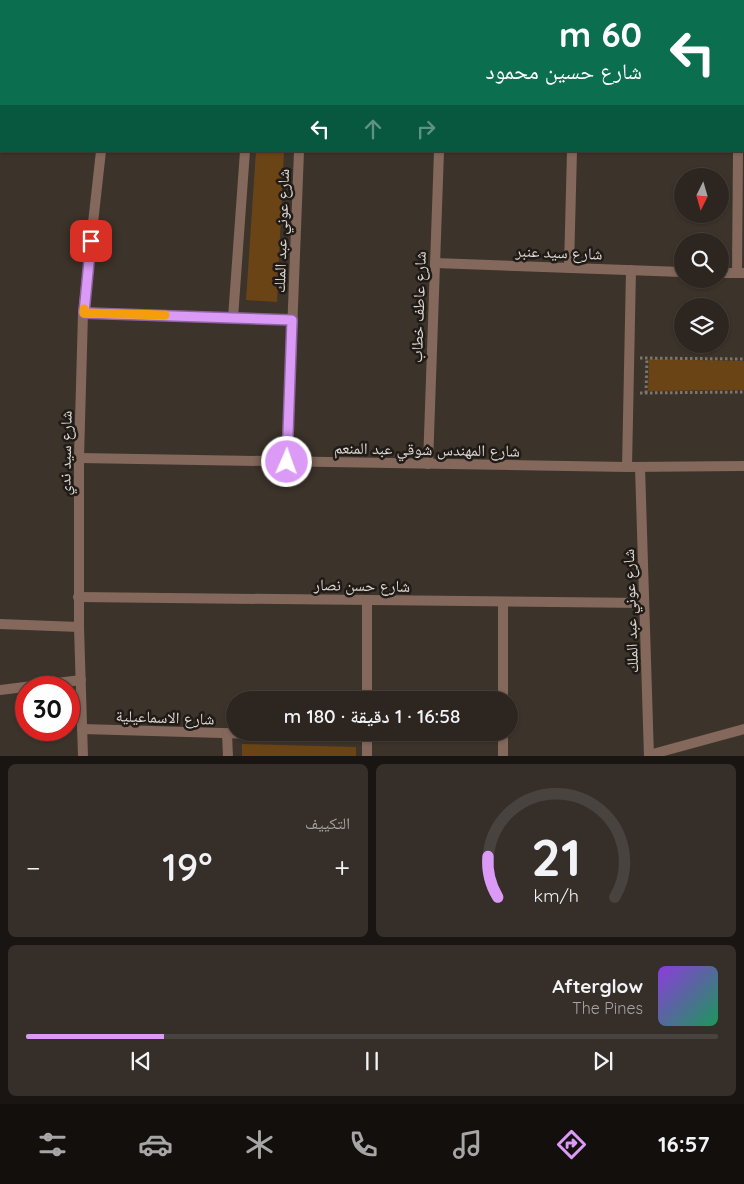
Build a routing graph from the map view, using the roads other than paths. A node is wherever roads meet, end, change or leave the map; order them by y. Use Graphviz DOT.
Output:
graph roads {
  1 [pos="100,152"];
  2 [pos="245,152"];
  3 [pos="299,152"];
  4 [pos="439,152"];
  5 [pos="572,152"];
  6 [pos="738,152"];
  7 [pos="435,263"];
  8 [pos="568,267"];
  9 [pos="631,270"];
  10 [pos="674,272"];
  11 [pos="740,273"];
  12 [pos="84,313"];
  13 [pos="233,318"];
  14 [pos="292,320"];
  15 [pos="79,458"];
  16 [pos="287,462"];
  17 [pos="428,464"];
  18 [pos="744,466"];
  19 [pos="627,467"];
  20 [pos="640,467"];
  21 [pos="78,598"];
  22 [pos="368,600"];
  23 [pos="503,602"];
  24 [pos="644,603"];
  25 [pos="0,624"];
  26 [pos="79,627"];
  27 [pos="81,680"];
  28 [pos="0,690"];
  29 [pos="367,691"];
  30 [pos="503,691"];
  31 [pos="82,729"];
  32 [pos="744,729"];
  33 [pos="226,733"];
  34 [pos="227,741"];
  35 [pos="367,741"];
  36 [pos="503,741"];
  37 [pos="83,756"];
  38 [pos="228,756"];
  39 [pos="367,756"];
  40 [pos="503,756"];
  41 [pos="650,756"];
  1 -- 12 [label="street, شارع سيد ندي"];
  2 -- 13 [label="street"];
  3 -- 14 [label="street, شارع عوني عبد الملك"];
  4 -- 7 [label="street, شارع عاطف خطاب"];
  5 -- 8 [label="street"];
  6 -- 11 [label="street"];
  7 -- 8 [label="street, شارع سيد عنبر"];
  7 -- 17 [label="street, شارع عاطف خطاب"];
  8 -- 9 [label="street, شارع سيد عنبر"];
  9 -- 10 [label="street, شارع سيد عنبر"];
  9 -- 19 [label="street"];
  12 -- 13 [label="street"];
  12 -- 15 [label="street, شارع سيد ندي"];
  13 -- 14 [label="street"];
  14 -- 16 [label="street, شارع عوني عبد الملك"];
  15 -- 16 [label="street, شارع المهندس شوقي عبد المنعم"];
  15 -- 21 [label="street, شارع سيد ندي"];
  16 -- 17 [label="street, شارع المهندس شوقي عبد المنعم"];
  17 -- 19 [label="street, شارع المهندس شوقي عبد المنعم"];
  18 -- 20 [label="street, شارع المهندس شوقي عبد المنعم"];
  19 -- 20 [label="street, شارع المهندس شوقي عبد المنعم"];
  20 -- 24 [label="street, شارع عوني عبد الملك"];
  21 -- 22 [label="street, شارع حسن نصار"];
  21 -- 26 [label="street, شارع سيد ندي"];
  22 -- 23 [label="street, شارع حسن نصار"];
  22 -- 29 [label="street"];
  23 -- 24 [label="street, شارع حسن نصار"];
  23 -- 30 [label="street"];
  24 -- 41 [label="street, شارع عوني عبد الملك"];
  25 -- 26 [label="street"];
  26 -- 27 [label="street, شارع سيد ندي"];
  27 -- 28 [label="street"];
  27 -- 31 [label="street, شارع سيد ندي"];
  31 -- 33 [label="street, شارع الاسماعيلية"];
  31 -- 37 [label="street, شارع سيد ندي"];
  32 -- 41 [label="street"];
  34 -- 38 [label="street"];
  35 -- 39 [label="street"];
  36 -- 40 [label="street"];
}
